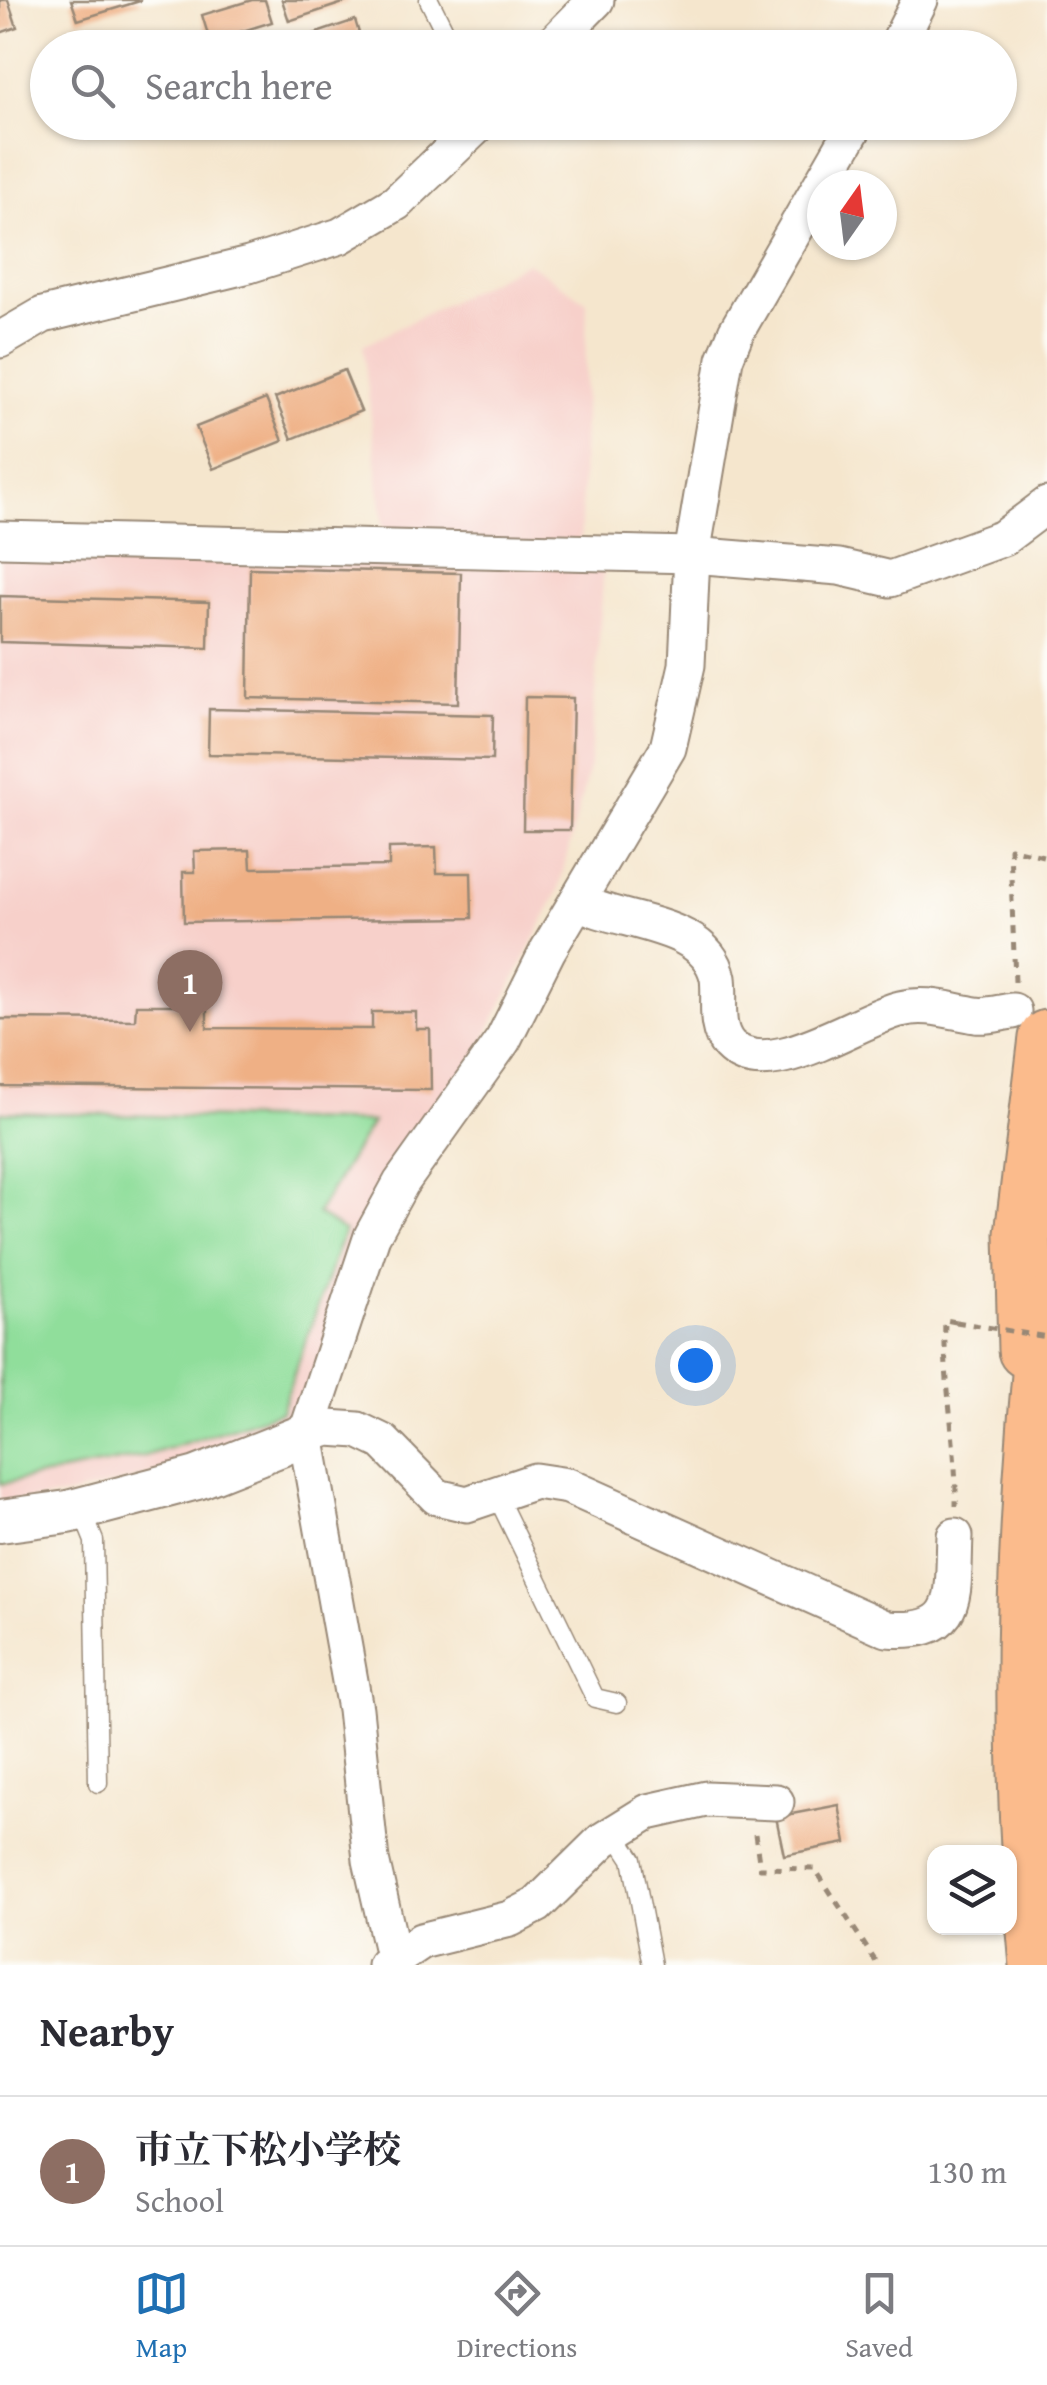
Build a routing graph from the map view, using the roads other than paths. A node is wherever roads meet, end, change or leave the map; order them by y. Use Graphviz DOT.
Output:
graph roads {
  1 [pos="429,0"];
  2 [pos="596,0"];
  3 [pos="920,0"];
  4 [pos="444,30"];
  5 [pos="567,30"];
  6 [pos="905,30"];
  7 [pos="462,140"];
  8 [pos="847,140"];
  9 [pos="0,340"];
  10 [pos="1047,506"];
  11 [pos="0,538"];
  12 [pos="692,556"];
  13 [pos="577,901"];
  14 [pos="1030,1024"];
  15 [pos="1047,1304"];
  16 [pos="306,1435"];
  17 [pos="1029,1472"];
  18 [pos="498,1496"];
  19 [pos="81,1509"];
  20 [pos="0,1521"];
  21 [pos="955,1536"];
  22 [pos="1047,1590"];
  23 [pos="618,1704"];
  24 [pos="98,1784"];
  25 [pos="763,1802"];
  26 [pos="615,1833"];
  27 [pos="1032,1885"];
  28 [pos="391,1963"];
  29 [pos="652,1965"];
  30 [pos="1038,1965"];
  1 -- 4 [label="lane"];
  2 -- 5 [label="street"];
  3 -- 6 [label="street"];
  7 -- 9 [label="street"];
  8 -- 12 [label="street"];
  10 -- 12 [label="street"];
  11 -- 12 [label="street"];
  12 -- 13 [label="street"];
  13 -- 14 [label="street"];
  13 -- 16 [label="street"];
  14 -- 17 [label="highway"];
  15 -- 17 [label="highway"];
  16 -- 18 [label="street"];
  16 -- 19 [label="street"];
  16 -- 28 [label="street"];
  17 -- 27 [label="highway"];
  18 -- 21 [label="street"];
  18 -- 23 [label="lane"];
  19 -- 20 [label="street"];
  19 -- 24 [label="lane"];
  22 -- 27 [label="highway"];
  25 -- 26 [label="street"];
  26 -- 28 [label="street"];
  26 -- 29 [label="lane"];
  27 -- 30 [label="highway"];
}
